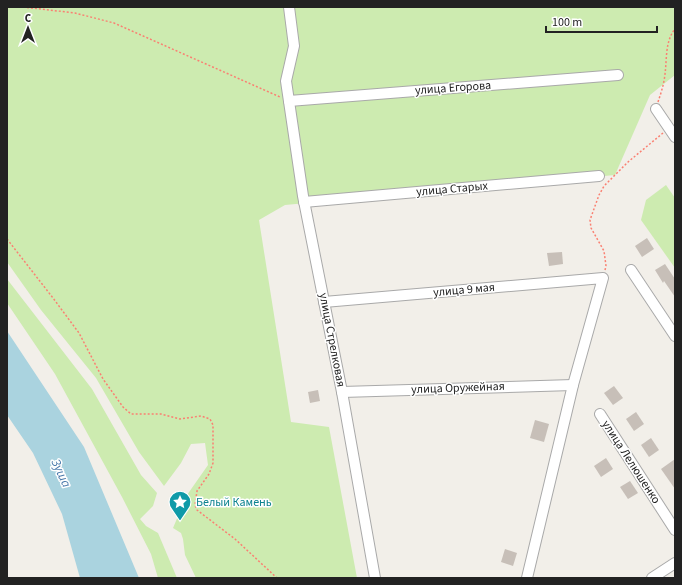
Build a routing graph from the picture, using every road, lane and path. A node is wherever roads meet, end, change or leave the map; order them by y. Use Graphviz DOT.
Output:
graph roads {
  1 [pos="23,7"];
  2 [pos="289,7"];
  3 [pos="675,28"];
  4 [pos="618,75"];
  5 [pos="289,101"];
  6 [pos="656,109"];
  7 [pos="669,128"];
  8 [pos="675,137"];
  9 [pos="599,176"];
  10 [pos="304,202"];
  11 [pos="7,239"];
  12 [pos="631,270"];
  13 [pos="603,278"];
  14 [pos="324,302"];
  15 [pos="675,336"];
  16 [pos="573,385"];
  17 [pos="342,392"];
  18 [pos="600,414"];
  19 [pos="675,530"];
  20 [pos="675,563"];
  21 [pos="277,578"];
  22 [pos="376,578"];
  23 [pos="527,578"];
  24 [pos="652,578"];
  1 -- 5 [label="path"];
  2 -- 5 [label="street, улица Стрелковая"];
  3 -- 6 [label="path"];
  4 -- 5 [label="street, улица Егорова"];
  5 -- 10 [label="street, улица Стрелковая"];
  6 -- 7 [label="street"];
  7 -- 8 [label="street"];
  7 -- 13 [label="path"];
  9 -- 10 [label="street, улица Старых"];
  10 -- 14 [label="street, улица Стрелковая"];
  11 -- 21 [label="path"];
  12 -- 15 [label="street"];
  13 -- 14 [label="street, улица 9 мая"];
  13 -- 16 [label="street"];
  14 -- 17 [label="street, улица Стрелковая"];
  16 -- 17 [label="street, улица Оружейная"];
  16 -- 23 [label="street"];
  17 -- 22 [label="street, улица Стрелковая"];
  18 -- 19 [label="street, улица Лелюшенко"];
  20 -- 24 [label="street"];
}
